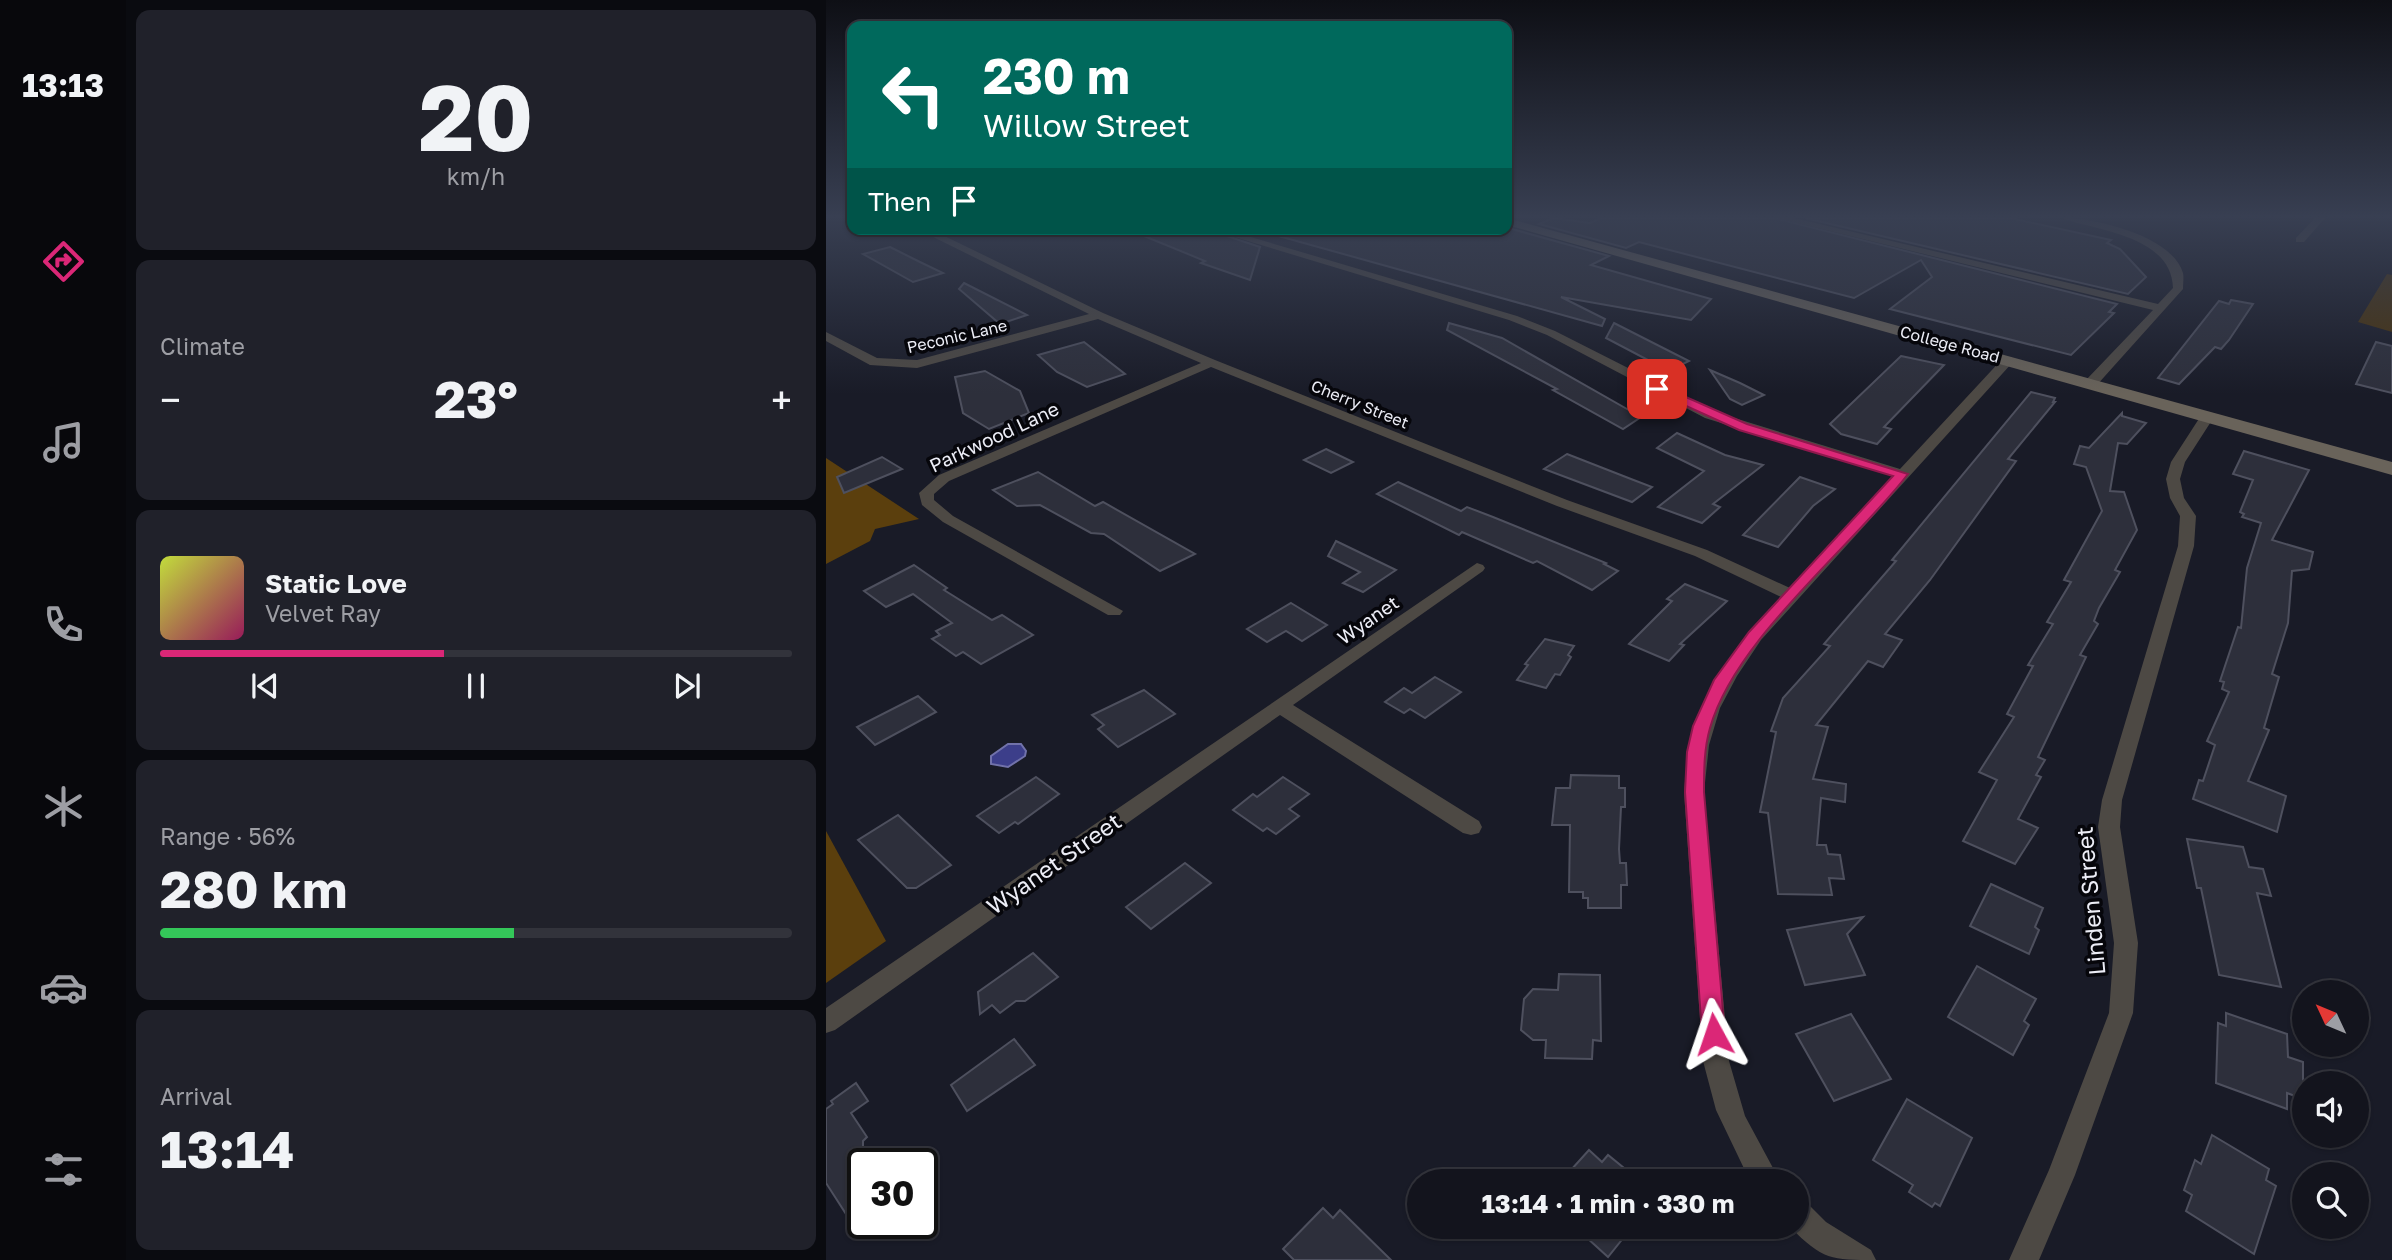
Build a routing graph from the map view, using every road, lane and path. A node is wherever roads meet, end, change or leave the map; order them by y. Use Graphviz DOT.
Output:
graph roads {
  1 [pos="1020,277"];
  2 [pos="1374,277"];
  3 [pos="1708,277"];
  4 [pos="2029,277"];
  5 [pos="2180,277"];
  6 [pos="2160,308"];
  7 [pos="1099,315"];
  8 [pos="826,337"];
  9 [pos="2008,360"];
  10 [pos="1211,363"];
  11 [pos="2091,383"];
  12 [pos="2207,417"];
  13 [pos="2392,469"];
  14 [pos="1901,474"];
  15 [pos="1478,568"];
  16 [pos="1791,595"];
  17 [pos="1114,611"];
  18 [pos="1282,707"];
  19 [pos="1472,827"];
  20 [pos="826,1022"];
  21 [pos="1759,1169"];
  22 [pos="1809,1224"];
  23 [pos="1861,1260"];
  24 [pos="2024,1260"];
  1 -- 7 [label="street, Cherry Street"];
  2 -- 14 [label="street"];
  3 -- 9 [label="street, College Road"];
  4 -- 6 [label="street"];
  5 -- 6 [label="street"];
  6 -- 11 [label="street"];
  7 -- 8 [label="street, Peconic Lane"];
  7 -- 10 [label="street, Cherry Street"];
  9 -- 11 [label="street, College Road"];
  9 -- 14 [label="street"];
  10 -- 16 [label="street, Cherry Street"];
  10 -- 17 [label="street, Parkwood Lane"];
  11 -- 12 [label="street, College Road"];
  12 -- 13 [label="street, College Road"];
  12 -- 24 [label="street, Linden Street"];
  14 -- 16 [label="street"];
  15 -- 18 [label="street, Wyanet"];
  16 -- 21 [label="street"];
  18 -- 19 [label="street"];
  18 -- 20 [label="street, Wyanet Street"];
  22 -- 23 [label="street"];
}
